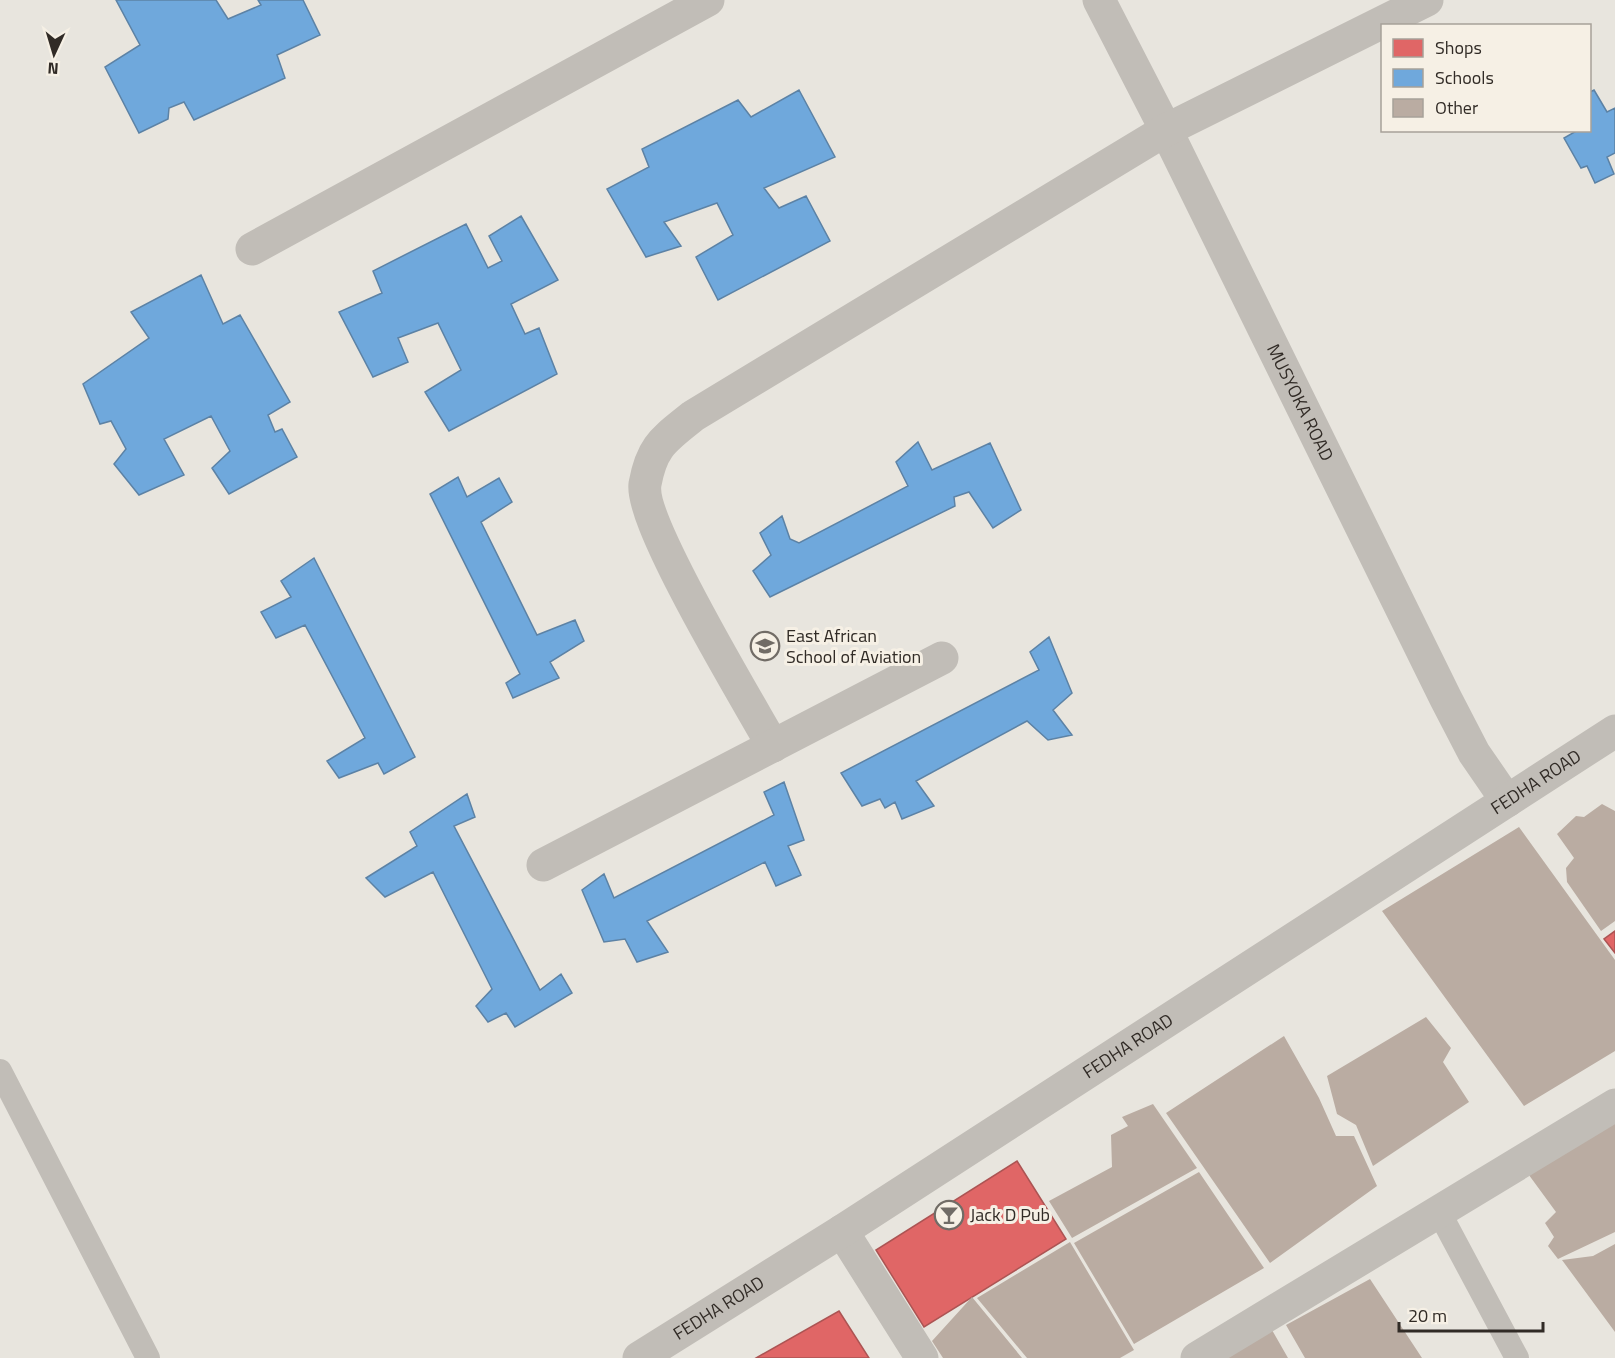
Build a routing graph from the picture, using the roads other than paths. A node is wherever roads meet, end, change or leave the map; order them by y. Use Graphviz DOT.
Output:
graph roads {
  1 [pos="708,0"];
  2 [pos="1099,0"];
  3 [pos="1427,0"];
  4 [pos="1166,130"];
  5 [pos="252,249"];
  6 [pos="942,658"];
  7 [pos="1615,731"];
  8 [pos="773,746"];
  9 [pos="1507,801"];
  10 [pos="543,865"];
  11 [pos="0,1071"];
  12 [pos="1615,1105"];
  13 [pos="1439,1212"];
  14 [pos="842,1231"];
  15 [pos="148,1358"];
  16 [pos="639,1358"];
  17 [pos="922,1358"];
  18 [pos="1197,1358"];
  19 [pos="1517,1358"];
  1 -- 5 [label="street"];
  2 -- 4 [label="street, MUSYOKA ROAD"];
  3 -- 4 [label="street"];
  4 -- 8 [label="street"];
  4 -- 9 [label="street, MUSYOKA ROAD"];
  6 -- 8 [label="street"];
  7 -- 9 [label="street, FEDHA ROAD"];
  8 -- 10 [label="street"];
  9 -- 14 [label="street, FEDHA ROAD"];
  11 -- 15 [label="lane"];
  12 -- 13 [label="street"];
  13 -- 18 [label="street"];
  13 -- 19 [label="lane"];
  14 -- 16 [label="street, FEDHA ROAD"];
  14 -- 17 [label="street"];
}
